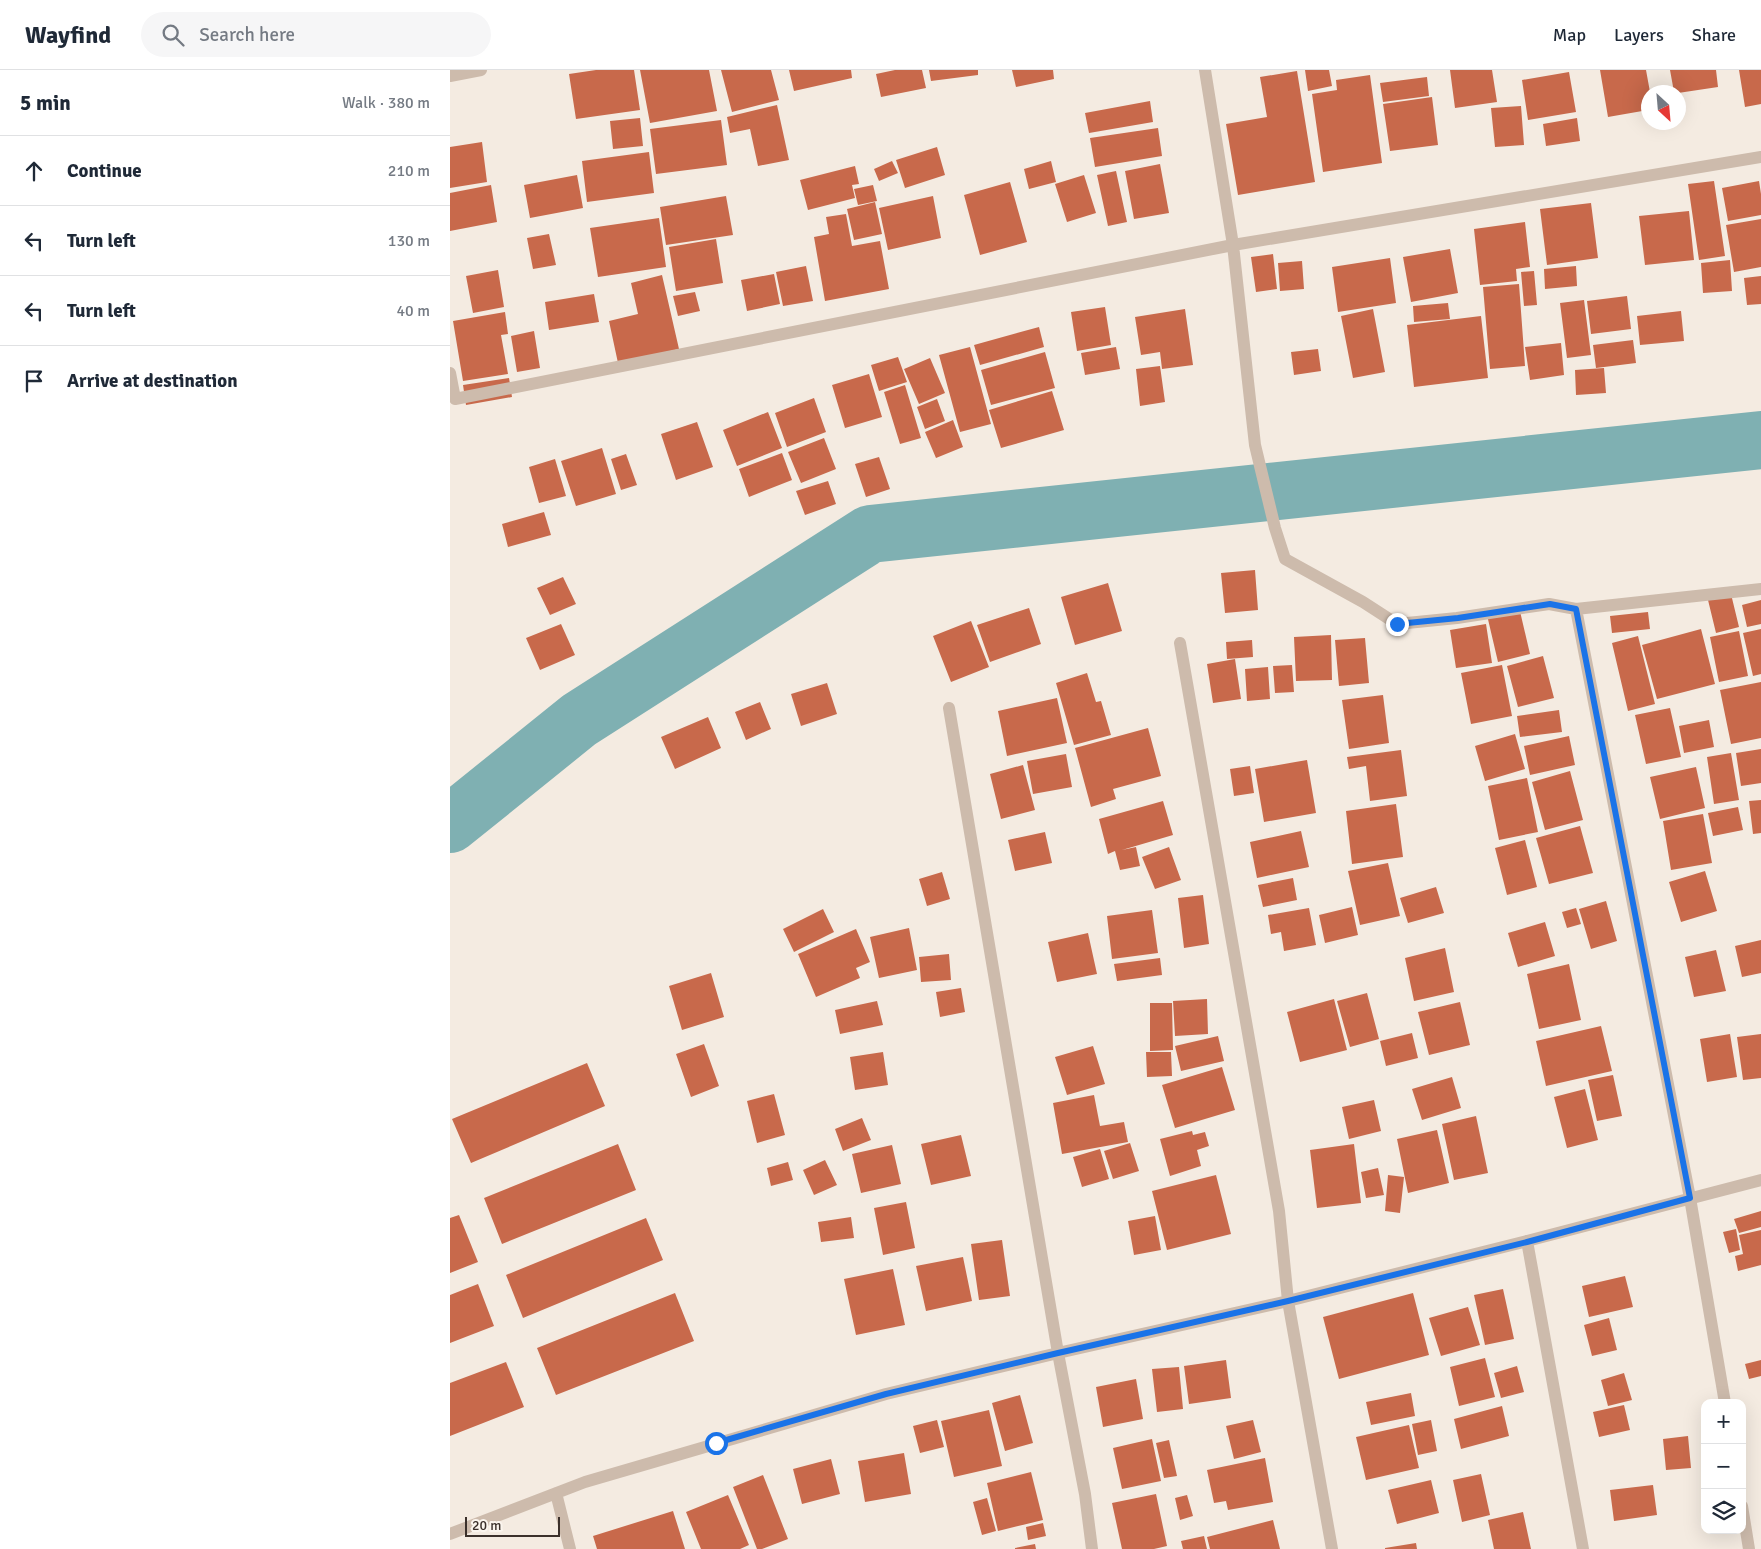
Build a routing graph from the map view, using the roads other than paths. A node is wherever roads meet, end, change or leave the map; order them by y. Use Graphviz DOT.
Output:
graph roads {
  1 [pos="481,70"];
  2 [pos="1205,70"];
  3 [pos="450,76"];
  4 [pos="1761,157"];
  5 [pos="1233,245"];
  6 [pos="450,373"];
  7 [pos="1761,589"];
  8 [pos="1576,609"];
  9 [pos="1180,643"];
  10 [pos="949,708"];
  11 [pos="1761,1180"];
  12 [pos="1690,1198"];
  13 [pos="1527,1242"];
  14 [pos="1288,1301"];
  15 [pos="1058,1353"];
  16 [pos="1724,1399"];
  17 [pos="556,1493"];
  18 [pos="1746,1528"];
  19 [pos="450,1534"];
  20 [pos="570,1549"];
  21 [pos="1092,1549"];
  22 [pos="1332,1549"];
  23 [pos="1583,1549"];
  24 [pos="1750,1549"];
  1 -- 3 [label="street"];
  2 -- 5 [label="street"];
  4 -- 5 [label="street"];
  5 -- 6 [label="street"];
  5 -- 8 [label="street"];
  7 -- 8 [label="street"];
  8 -- 12 [label="street"];
  9 -- 14 [label="street"];
  10 -- 15 [label="street"];
  11 -- 12 [label="street"];
  12 -- 13 [label="street"];
  12 -- 16 [label="street"];
  13 -- 14 [label="street"];
  13 -- 23 [label="street"];
  14 -- 15 [label="street"];
  14 -- 22 [label="street"];
  15 -- 17 [label="street"];
  15 -- 21 [label="street"];
  17 -- 19 [label="street"];
  17 -- 20 [label="street"];
  18 -- 24 [label="street"];
}
